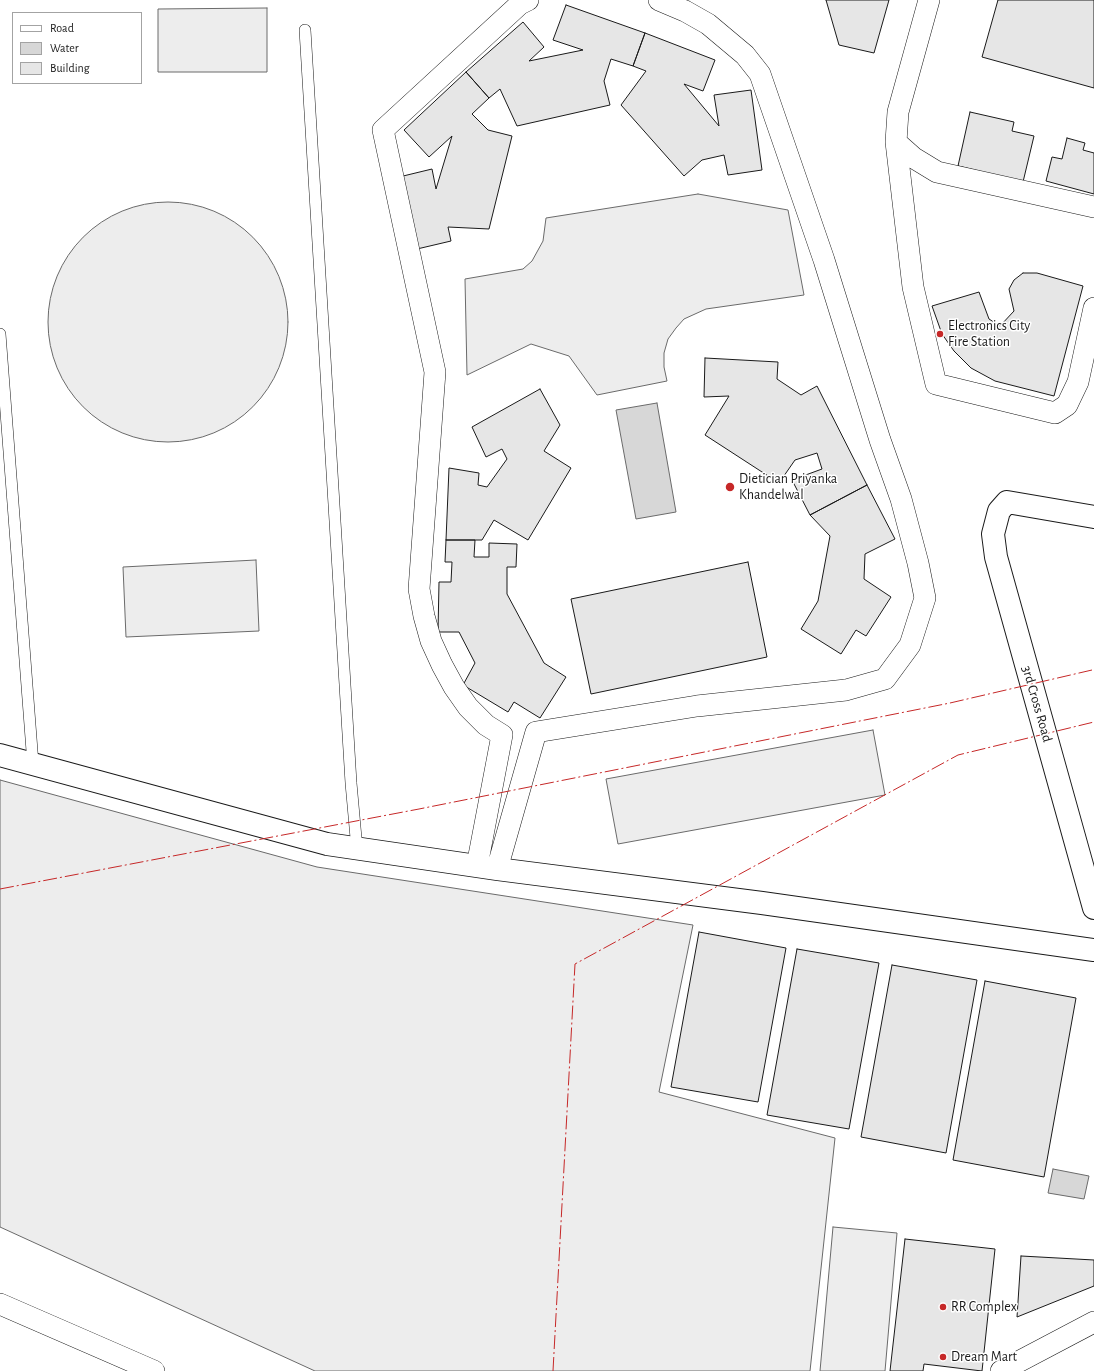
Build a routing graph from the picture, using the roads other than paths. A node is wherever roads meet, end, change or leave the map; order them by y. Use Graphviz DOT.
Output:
graph roads {
  1 [pos="528,0"];
  2 [pos="659,0"];
  3 [pos="929,0"];
  4 [pos="305,30"];
  5 [pos="896,142"];
  6 [pos="1094,207"];
  7 [pos="1094,308"];
  8 [pos="0,334"];
  9 [pos="1094,517"];
  10 [pos="0,755"];
  11 [pos="34,764"];
  12 [pos="357,849"];
  13 [pos="487,868"];
  14 [pos="1094,908"];
  15 [pos="1094,950"];
  16 [pos="0,1304"];
  17 [pos="1094,1322"];
  18 [pos="154,1371"];
  19 [pos="1001,1371"];
  1 -- 13 [label="street"];
  2 -- 13 [label="street"];
  3 -- 5 [label="street"];
  4 -- 12 [label="lane"];
  5 -- 6 [label="street"];
  5 -- 7 [label="street"];
  8 -- 11 [label="lane"];
  9 -- 14 [label="street, 3rd Cross Road"];
  10 -- 11 [label="street"];
  11 -- 12 [label="street"];
  12 -- 13 [label="street"];
  13 -- 15 [label="street"];
  16 -- 18 [label="street"];
  17 -- 19 [label="street"];
}
